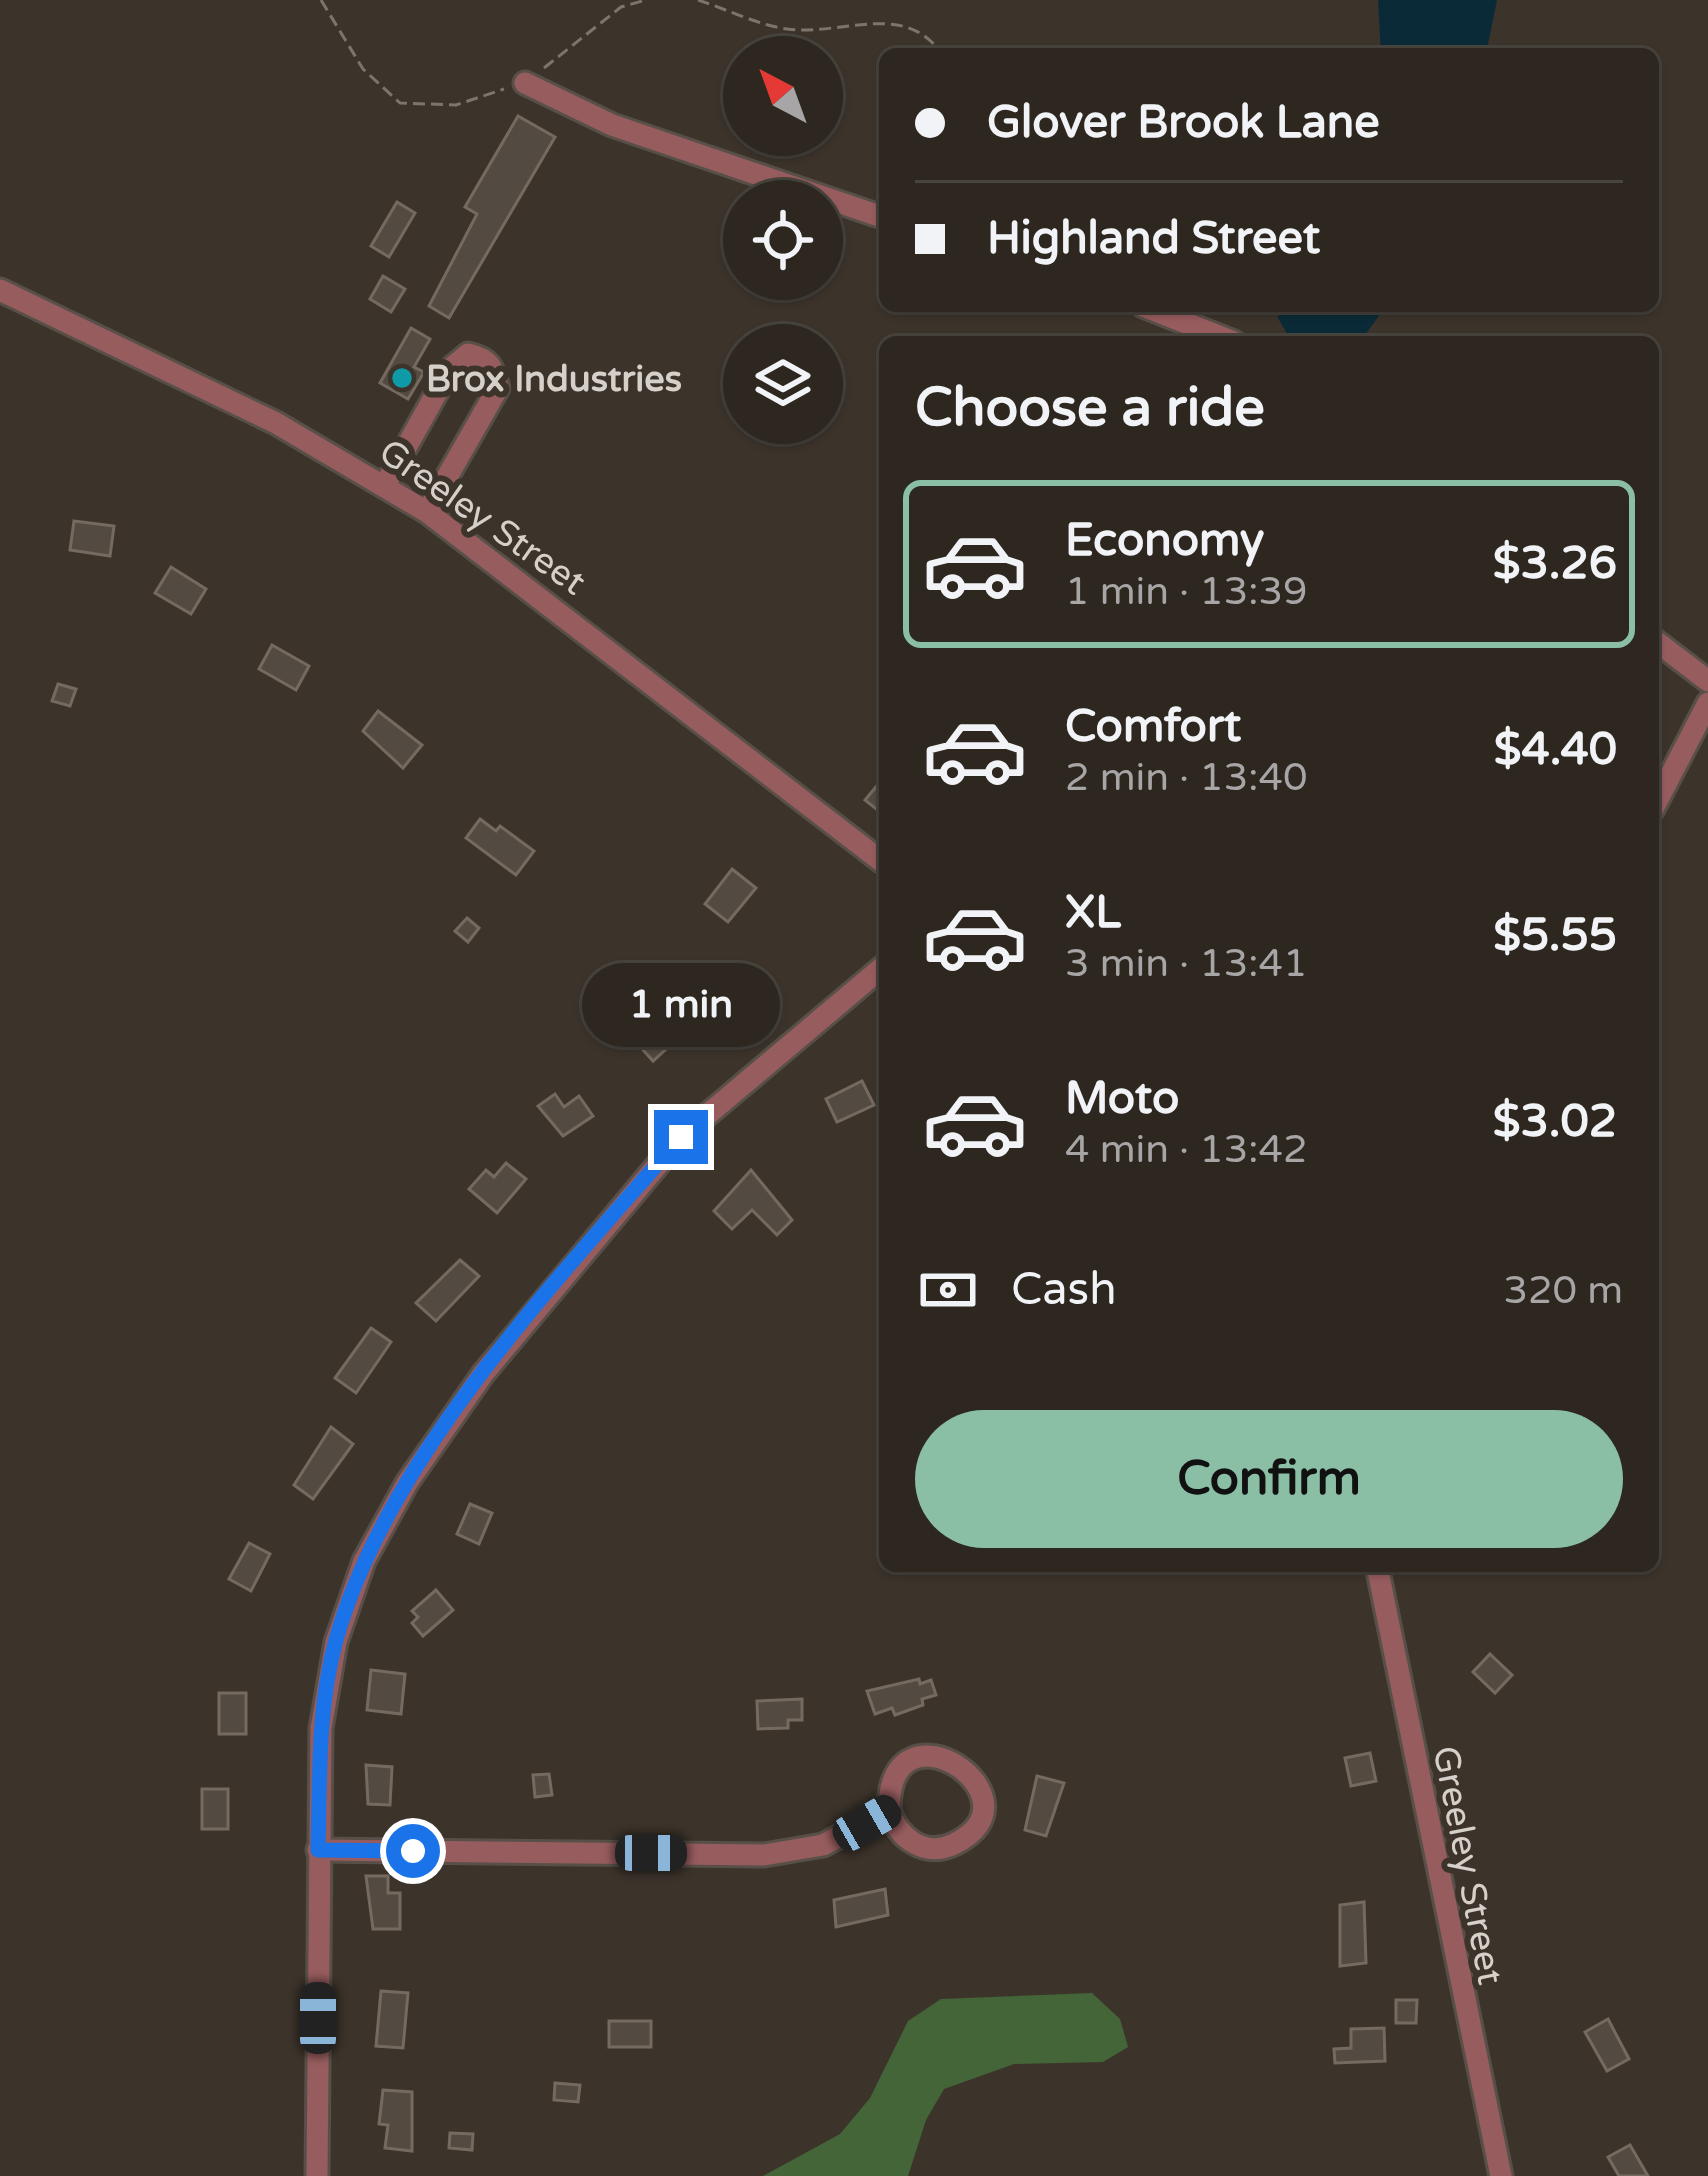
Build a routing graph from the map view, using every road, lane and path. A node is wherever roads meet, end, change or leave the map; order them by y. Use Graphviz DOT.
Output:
graph roads {
  1 [pos="321,0"];
  2 [pos="646,0"];
  3 [pos="698,0"];
  4 [pos="938,48"];
  5 [pos="524,82"];
  6 [pos="879,216"];
  7 [pos="0,290"];
  8 [pos="1158,312"];
  9 [pos="1219,336"];
  10 [pos="385,485"];
  11 [pos="427,512"];
  12 [pos="1659,644"];
  13 [pos="1708,681"];
  14 [pos="1708,703"];
  15 [pos="1659,797"];
  16 [pos="879,859"];
  17 [pos="879,970"];
  18 [pos="1378,1572"];
  19 [pos="889,1810"];
  20 [pos="318,1850"];
  21 [pos="316,2176"];
  22 [pos="1501,2176"];
  1 -- 5 [label="path"];
  2 -- 5 [label="path"];
  3 -- 4 [label="path"];
  5 -- 6 [label="street"];
  7 -- 10 [label="street, Greeley Street"];
  8 -- 9 [label="street"];
  10 -- 11 [label="street, Greeley Street"];
  10 -- 11 [label="street"];
  11 -- 16 [label="street, Greeley Street"];
  12 -- 13 [label="street"];
  14 -- 15 [label="street"];
  17 -- 20 [label="street"];
  18 -- 22 [label="street, Greeley Street"];
  19 -- 19 [label="street"];
  19 -- 20 [label="street"];
  20 -- 21 [label="street"];
}
